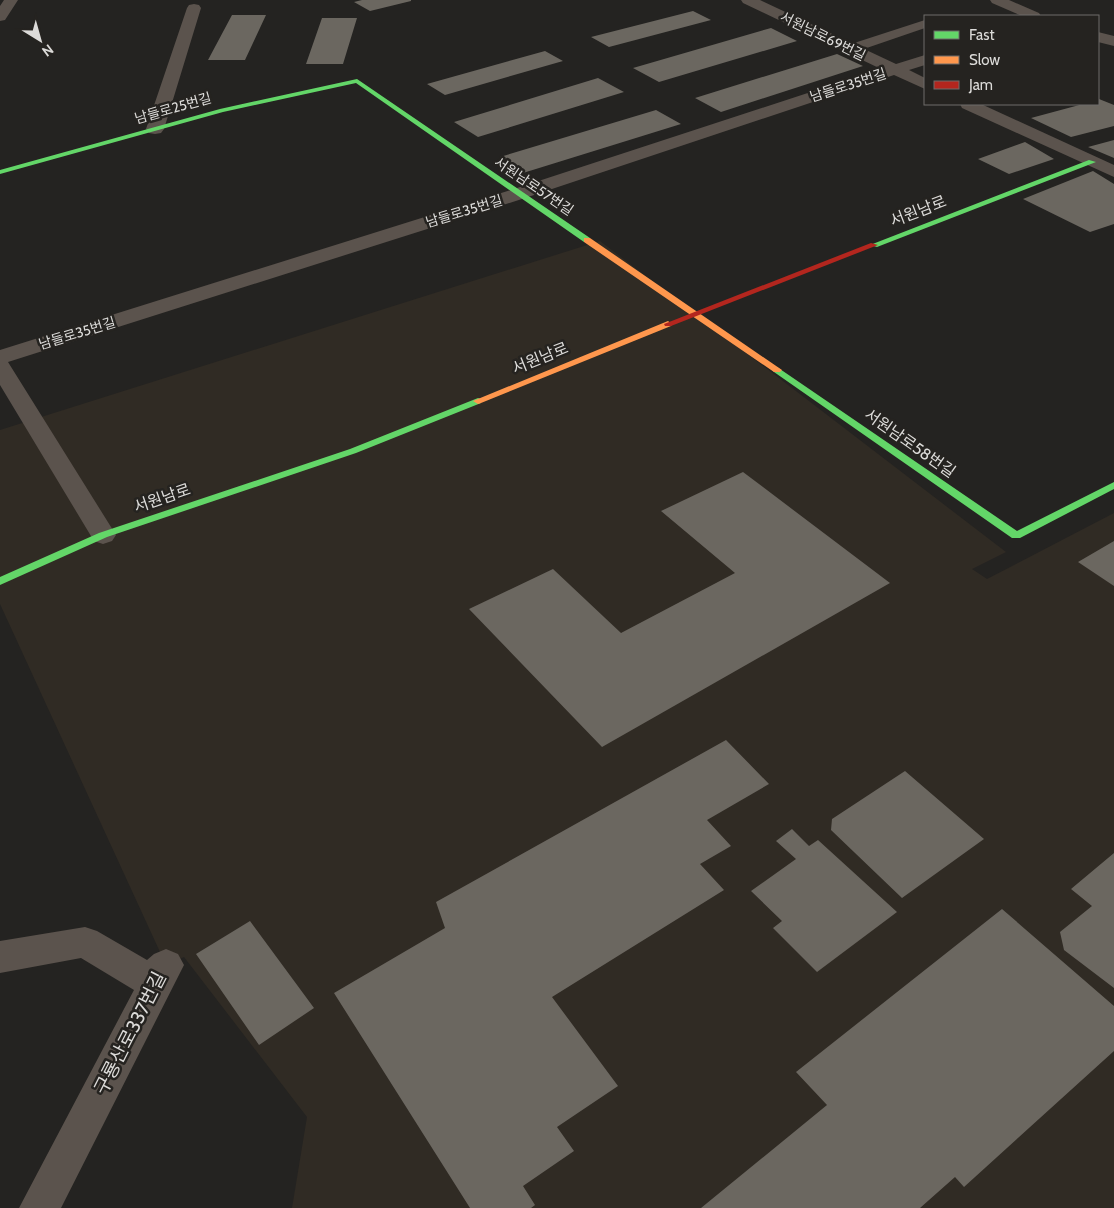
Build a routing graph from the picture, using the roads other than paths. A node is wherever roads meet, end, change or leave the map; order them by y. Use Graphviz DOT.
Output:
graph roads {
  1 [pos="11,0"];
  2 [pos="748,0"];
  3 [pos="997,0"];
  4 [pos="194,8"];
  5 [pos="1032,15"];
  6 [pos="0,17"];
  7 [pos="924,24"];
  8 [pos="1099,37"];
  9 [pos="1114,41"];
  10 [pos="850,49"];
  11 [pos="924,60"];
  12 [pos="894,70"];
  13 [pos="357,82"];
  14 [pos="924,84"];
  15 [pos="970,105"];
  16 [pos="155,129"];
  17 [pos="1092,162"];
  18 [pos="0,172"];
  19 [pos="1114,172"];
  20 [pos="518,194"];
  21 [pos="696,313"];
  22 [pos="0,357"];
  23 [pos="0,366"];
  24 [pos="1114,485"];
  25 [pos="102,535"];
  26 [pos="0,581"];
  27 [pos="0,957"];
  28 [pos="39,1208"];
  1 -- 6 [label="street"];
  2 -- 10 [label="street, 서원남로69번길"];
  3 -- 5 [label="street"];
  4 -- 16 [label="street"];
  7 -- 10 [label="lane"];
  8 -- 9 [label="street"];
  10 -- 12 [label="street, 서원남로69번길"];
  11 -- 12 [label="street, 남들로35번길"];
  12 -- 14 [label="street, 서원남로69번길"];
  12 -- 20 [label="street, 남들로35번길"];
  13 -- 16 [label="street, 남들로25번길"];
  13 -- 20 [label="street, 서원남로57번길"];
  15 -- 17 [label="street"];
  16 -- 18 [label="street, 남들로25번길"];
  17 -- 19 [label="street"];
  17 -- 21 [label="street, 서원남로"];
  20 -- 21 [label="street, 서원남로57번길"];
  20 -- 22 [label="street, 남들로35번길"];
  21 -- 24 [label="street, 서원남로58번길"];
  21 -- 25 [label="street, 서원남로"];
  23 -- 25 [label="street"];
  25 -- 26 [label="street, 서원남로"];
  27 -- 28 [label="street, 구룡산로337번길"];
}
